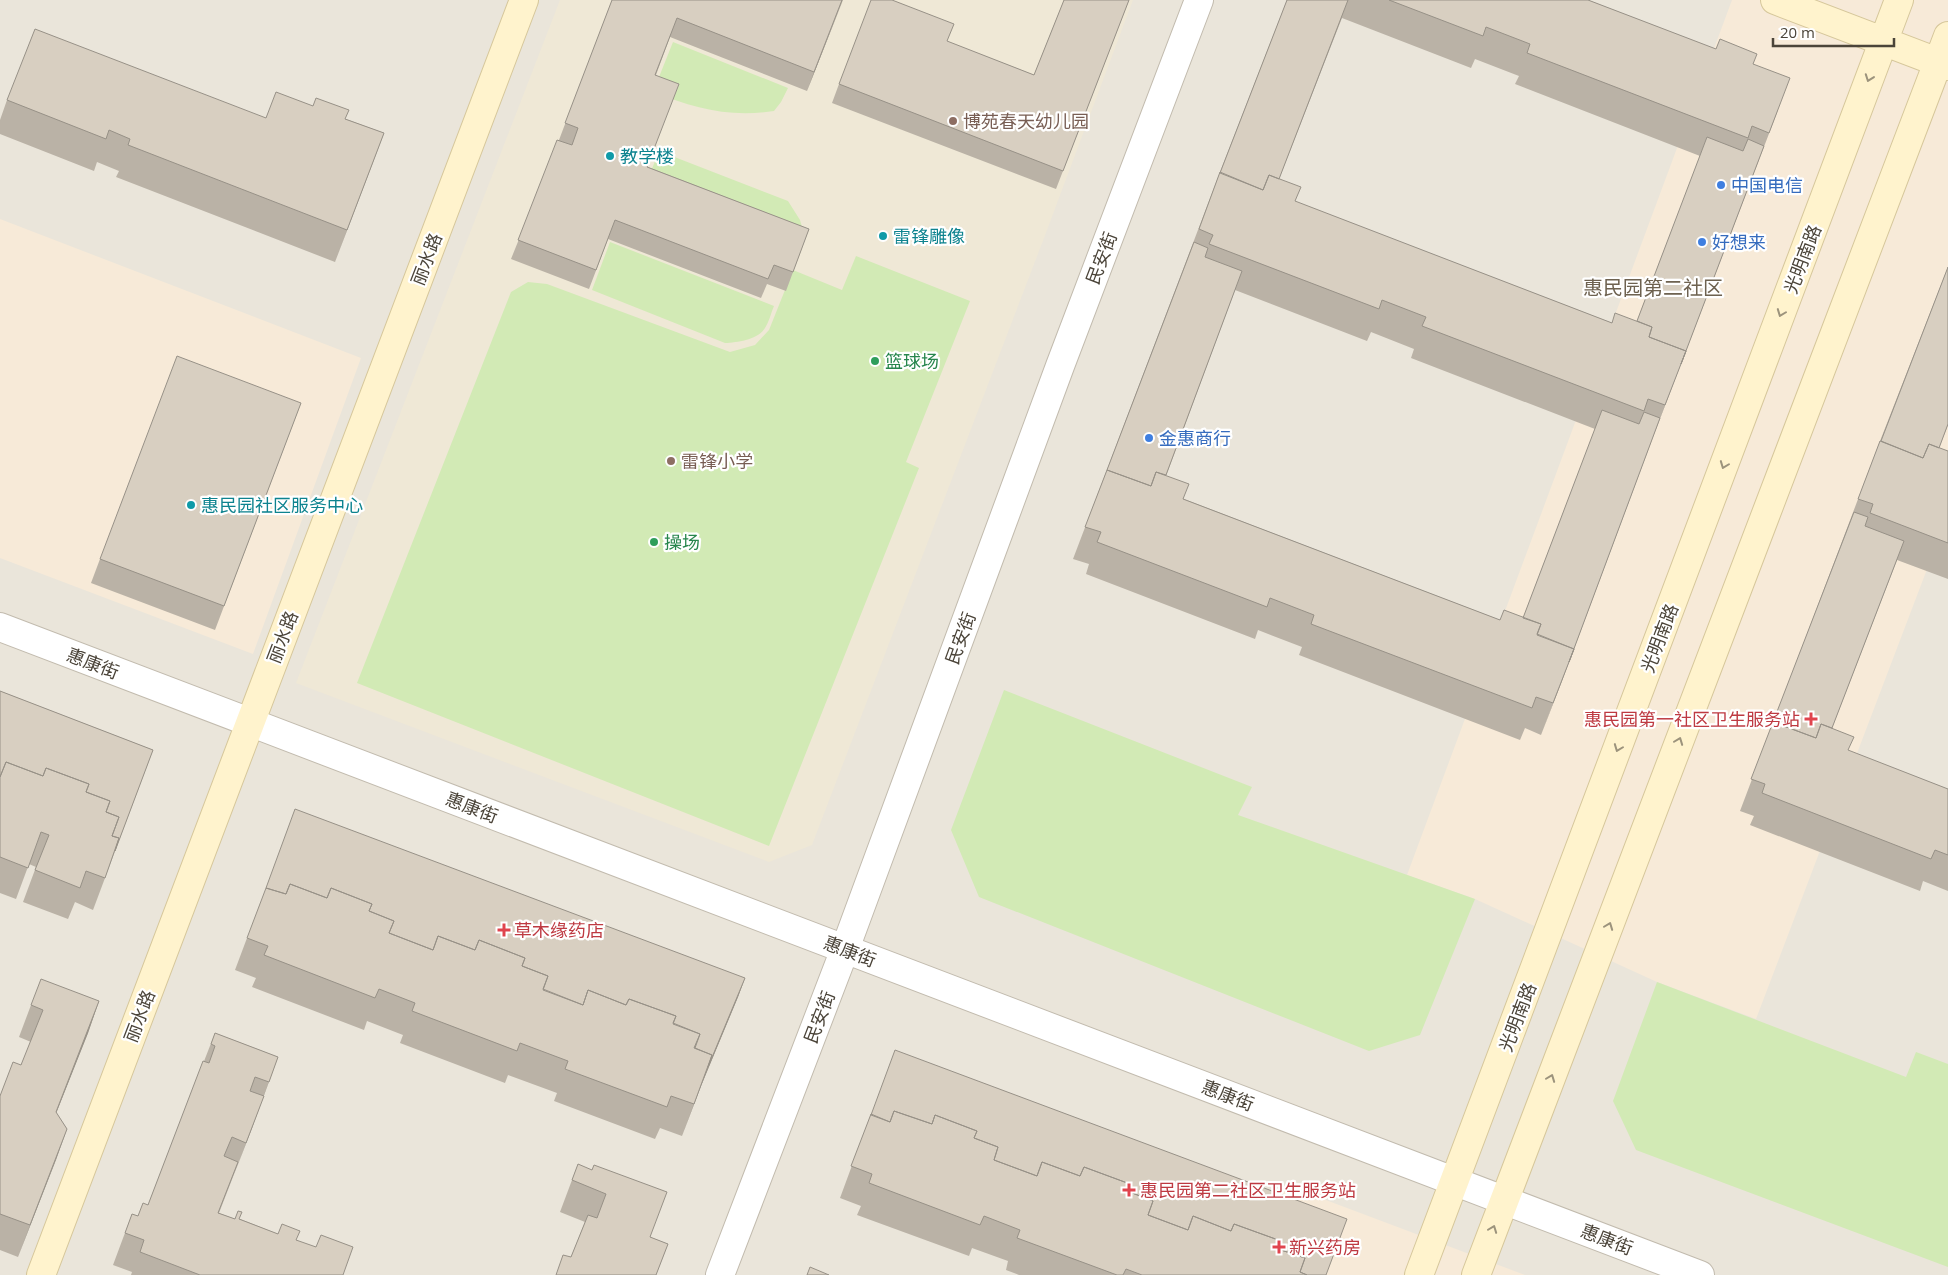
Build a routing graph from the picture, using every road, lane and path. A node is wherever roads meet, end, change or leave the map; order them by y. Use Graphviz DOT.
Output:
graph roads {
  1 [pos="524,0"];
  2 [pos="1199,0"];
  3 [pos="1775,0"];
  4 [pos="1898,0"];
  5 [pos="1948,36"];
  6 [pos="1883,40"];
  7 [pos="1943,64"];
  8 [pos="0,627"];
  9 [pos="250,722"];
  10 [pos="844,949"];
  11 [pos="1455,1181"];
  12 [pos="1504,1200"];
  13 [pos="41,1275"];
  14 [pos="720,1275"];
  15 [pos="1419,1275"];
  16 [pos="1476,1275"];
  17 [pos="1700,1275"];
  1 -- 9 [label="main road, 丽水路"];
  2 -- 10 [label="street, 民安街"];
  3 -- 6 [label="main road"];
  4 -- 6 [label="main road, 光明南路"];
  5 -- 7 [label="main road"];
  6 -- 7 [label="main road"];
  6 -- 11 [label="main road, 光明南路, one-way"];
  12 -- 7 [label="main road, one-way"];
  8 -- 9 [label="street, 惠康街"];
  9 -- 10 [label="street, 惠康街"];
  9 -- 13 [label="main road, 丽水路"];
  10 -- 11 [label="street, 惠康街"];
  10 -- 14 [label="street, 民安街"];
  11 -- 12 [label="street, 惠康街"];
  11 -- 15 [label="main road, 光明南路"];
  16 -- 12 [label="main road, one-way"];
  12 -- 17 [label="street, 惠康街"];
}
